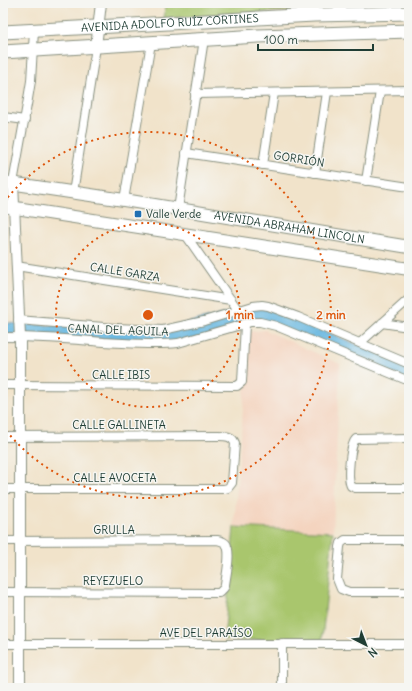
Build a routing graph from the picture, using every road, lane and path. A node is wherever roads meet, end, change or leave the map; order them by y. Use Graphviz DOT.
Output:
graph roads {
  1 [pos="101,3"];
  2 [pos="314,9"];
  3 [pos="388,14"];
  4 [pos="409,14"];
  5 [pos="98,27"];
  6 [pos="34,31"];
  7 [pos="409,31"];
  8 [pos="3,32"];
  9 [pos="322,34"];
  10 [pos="258,36"];
  11 [pos="204,39"];
  12 [pos="151,43"];
  13 [pos="96,47"];
  14 [pos="33,51"];
  15 [pos="3,52"];
  16 [pos="409,90"];
  17 [pos="380,91"];
  18 [pos="327,92"];
  19 [pos="274,93"];
  20 [pos="196,94"];
  21 [pos="3,117"];
  22 [pos="24,120"];
  23 [pos="186,153"];
  24 [pos="263,165"];
  25 [pos="316,173"];
  26 [pos="366,180"];
  27 [pos="8,183"];
  28 [pos="409,187"];
  29 [pos="74,193"];
  30 [pos="124,200"];
  31 [pos="8,207"];
  32 [pos="178,209"];
  33 [pos="185,234"];
  34 [pos="409,247"];
  35 [pos="16,266"];
  36 [pos="409,269"];
  37 [pos="409,299"];
  38 [pos="231,300"];
  39 [pos="238,310"];
  40 [pos="382,323"];
  41 [pos="245,324"];
  42 [pos="409,327"];
  43 [pos="19,328"];
  44 [pos="3,337"];
  45 [pos="360,343"];
  46 [pos="409,364"];
  47 [pos="409,381"];
  48 [pos="3,385"];
  49 [pos="19,385"];
  50 [pos="3,437"];
  51 [pos="19,437"];
  52 [pos="409,438"];
  53 [pos="228,488"];
  54 [pos="409,488"];
  55 [pos="3,489"];
  56 [pos="19,489"];
  57 [pos="409,540"];
  58 [pos="3,541"];
  59 [pos="19,541"];
  60 [pos="222,591"];
  61 [pos="3,592"];
  62 [pos="19,592"];
  63 [pos="409,592"];
  64 [pos="3,644"];
  65 [pos="19,644"];
  66 [pos="282,644"];
  67 [pos="409,644"];
  68 [pos="20,688"];
  69 [pos="282,688"];
  1 -- 5 [label="street"];
  2 -- 3 [label="main road, AVENIDA ADOLFO RUÍZ CORTINES"];
  2 -- 5 [label="main road, AVENIDA ADOLFO RUÍZ CORTINES"];
  2 -- 10 [label="main road"];
  3 -- 4 [label="main road, AVENIDA ADOLFO RUÍZ CORTINES"];
  3 -- 9 [label="main road"];
  5 -- 6 [label="main road, AVENIDA ADOLFO RUÍZ CORTINES"];
  5 -- 13 [label="street"];
  6 -- 8 [label="main road, AVENIDA ADOLFO RUÍZ CORTINES"];
  6 -- 14 [label="street"];
  7 -- 9 [label="main road, AVENIDA ADOLFO RUÍZ CORTINES"];
  9 -- 10 [label="main road, AVENIDA ADOLFO RUÍZ CORTINES"];
  10 -- 11 [label="main road, AVENIDA ADOLFO RUÍZ CORTINES"];
  11 -- 12 [label="main road, AVENIDA ADOLFO RUÍZ CORTINES"];
  11 -- 20 [label="street"];
  12 -- 13 [label="main road, AVENIDA ADOLFO RUÍZ CORTINES"];
  12 -- 30 [label="street"];
  13 -- 14 [label="main road, AVENIDA ADOLFO RUÍZ CORTINES"];
  13 -- 29 [label="street"];
  14 -- 15 [label="main road, AVENIDA ADOLFO RUÍZ CORTINES"];
  14 -- 22 [label="street"];
  16 -- 17 [label="street"];
  17 -- 18 [label="street"];
  17 -- 26 [label="street"];
  18 -- 19 [label="street"];
  18 -- 25 [label="street"];
  19 -- 20 [label="street"];
  19 -- 24 [label="street"];
  20 -- 23 [label="street"];
  21 -- 22 [label="street"];
  22 -- 27 [label="street"];
  23 -- 24 [label="street, GORRIÓN"];
  23 -- 32 [label="street"];
  24 -- 25 [label="street, GORRIÓN"];
  25 -- 26 [label="street, GORRIÓN"];
  26 -- 28 [label="street, GORRIÓN"];
  27 -- 29 [label="main road, AVENIDA ABRAHAM LINCOLN"];
  27 -- 31 [label="street"];
  29 -- 30 [label="main road, AVENIDA ABRAHAM LINCOLN"];
  30 -- 32 [label="main road, AVENIDA ABRAHAM LINCOLN"];
  31 -- 33 [label="main road"];
  31 -- 35 [label="street"];
  32 -- 34 [label="main road, AVENIDA ABRAHAM LINCOLN"];
  33 -- 36 [label="main road"];
  33 -- 38 [label="street"];
  35 -- 38 [label="street, CALLE GARZA"];
  35 -- 43 [label="street"];
  37 -- 40 [label="street"];
  38 -- 39 [label="street"];
  39 -- 43 [label="street"];
  39 -- 45 [label="street"];
  40 -- 42 [label="street"];
  40 -- 45 [label="street"];
  41 -- 43 [label="street, CANAL DEL AGUILA"];
  41 -- 47 [label="street, CANAL DEL AGUILA"];
  41 -- 49 [label="street, CALLE IBIS"];
  43 -- 44 [label="street, CANAL DEL AGUILA"];
  43 -- 49 [label="street"];
  45 -- 46 [label="street"];
  48 -- 49 [label="street, CALLE IBIS"];
  49 -- 51 [label="street"];
  50 -- 51 [label="street, CALLE GALLINETA"];
  51 -- 53 [label="street, CALLE GALLINETA"];
  51 -- 56 [label="street"];
  52 -- 54 [label="street"];
  53 -- 56 [label="street, CALLE AVOCETA"];
  55 -- 56 [label="street, CALLE AVOCETA"];
  56 -- 59 [label="street"];
  57 -- 63 [label="street"];
  58 -- 59 [label="street, GRULLA"];
  59 -- 60 [label="street, GRULLA"];
  59 -- 62 [label="street"];
  60 -- 62 [label="street, REYEZUELO"];
  61 -- 62 [label="street, REYEZUELO"];
  62 -- 65 [label="street"];
  64 -- 65 [label="street, AVE DEL PARAÍSO"];
  65 -- 66 [label="street, AVE DEL PARAÍSO"];
  65 -- 68 [label="street"];
  66 -- 67 [label="street, AVE DEL PARAÍSO"];
  66 -- 69 [label="street"];
}
